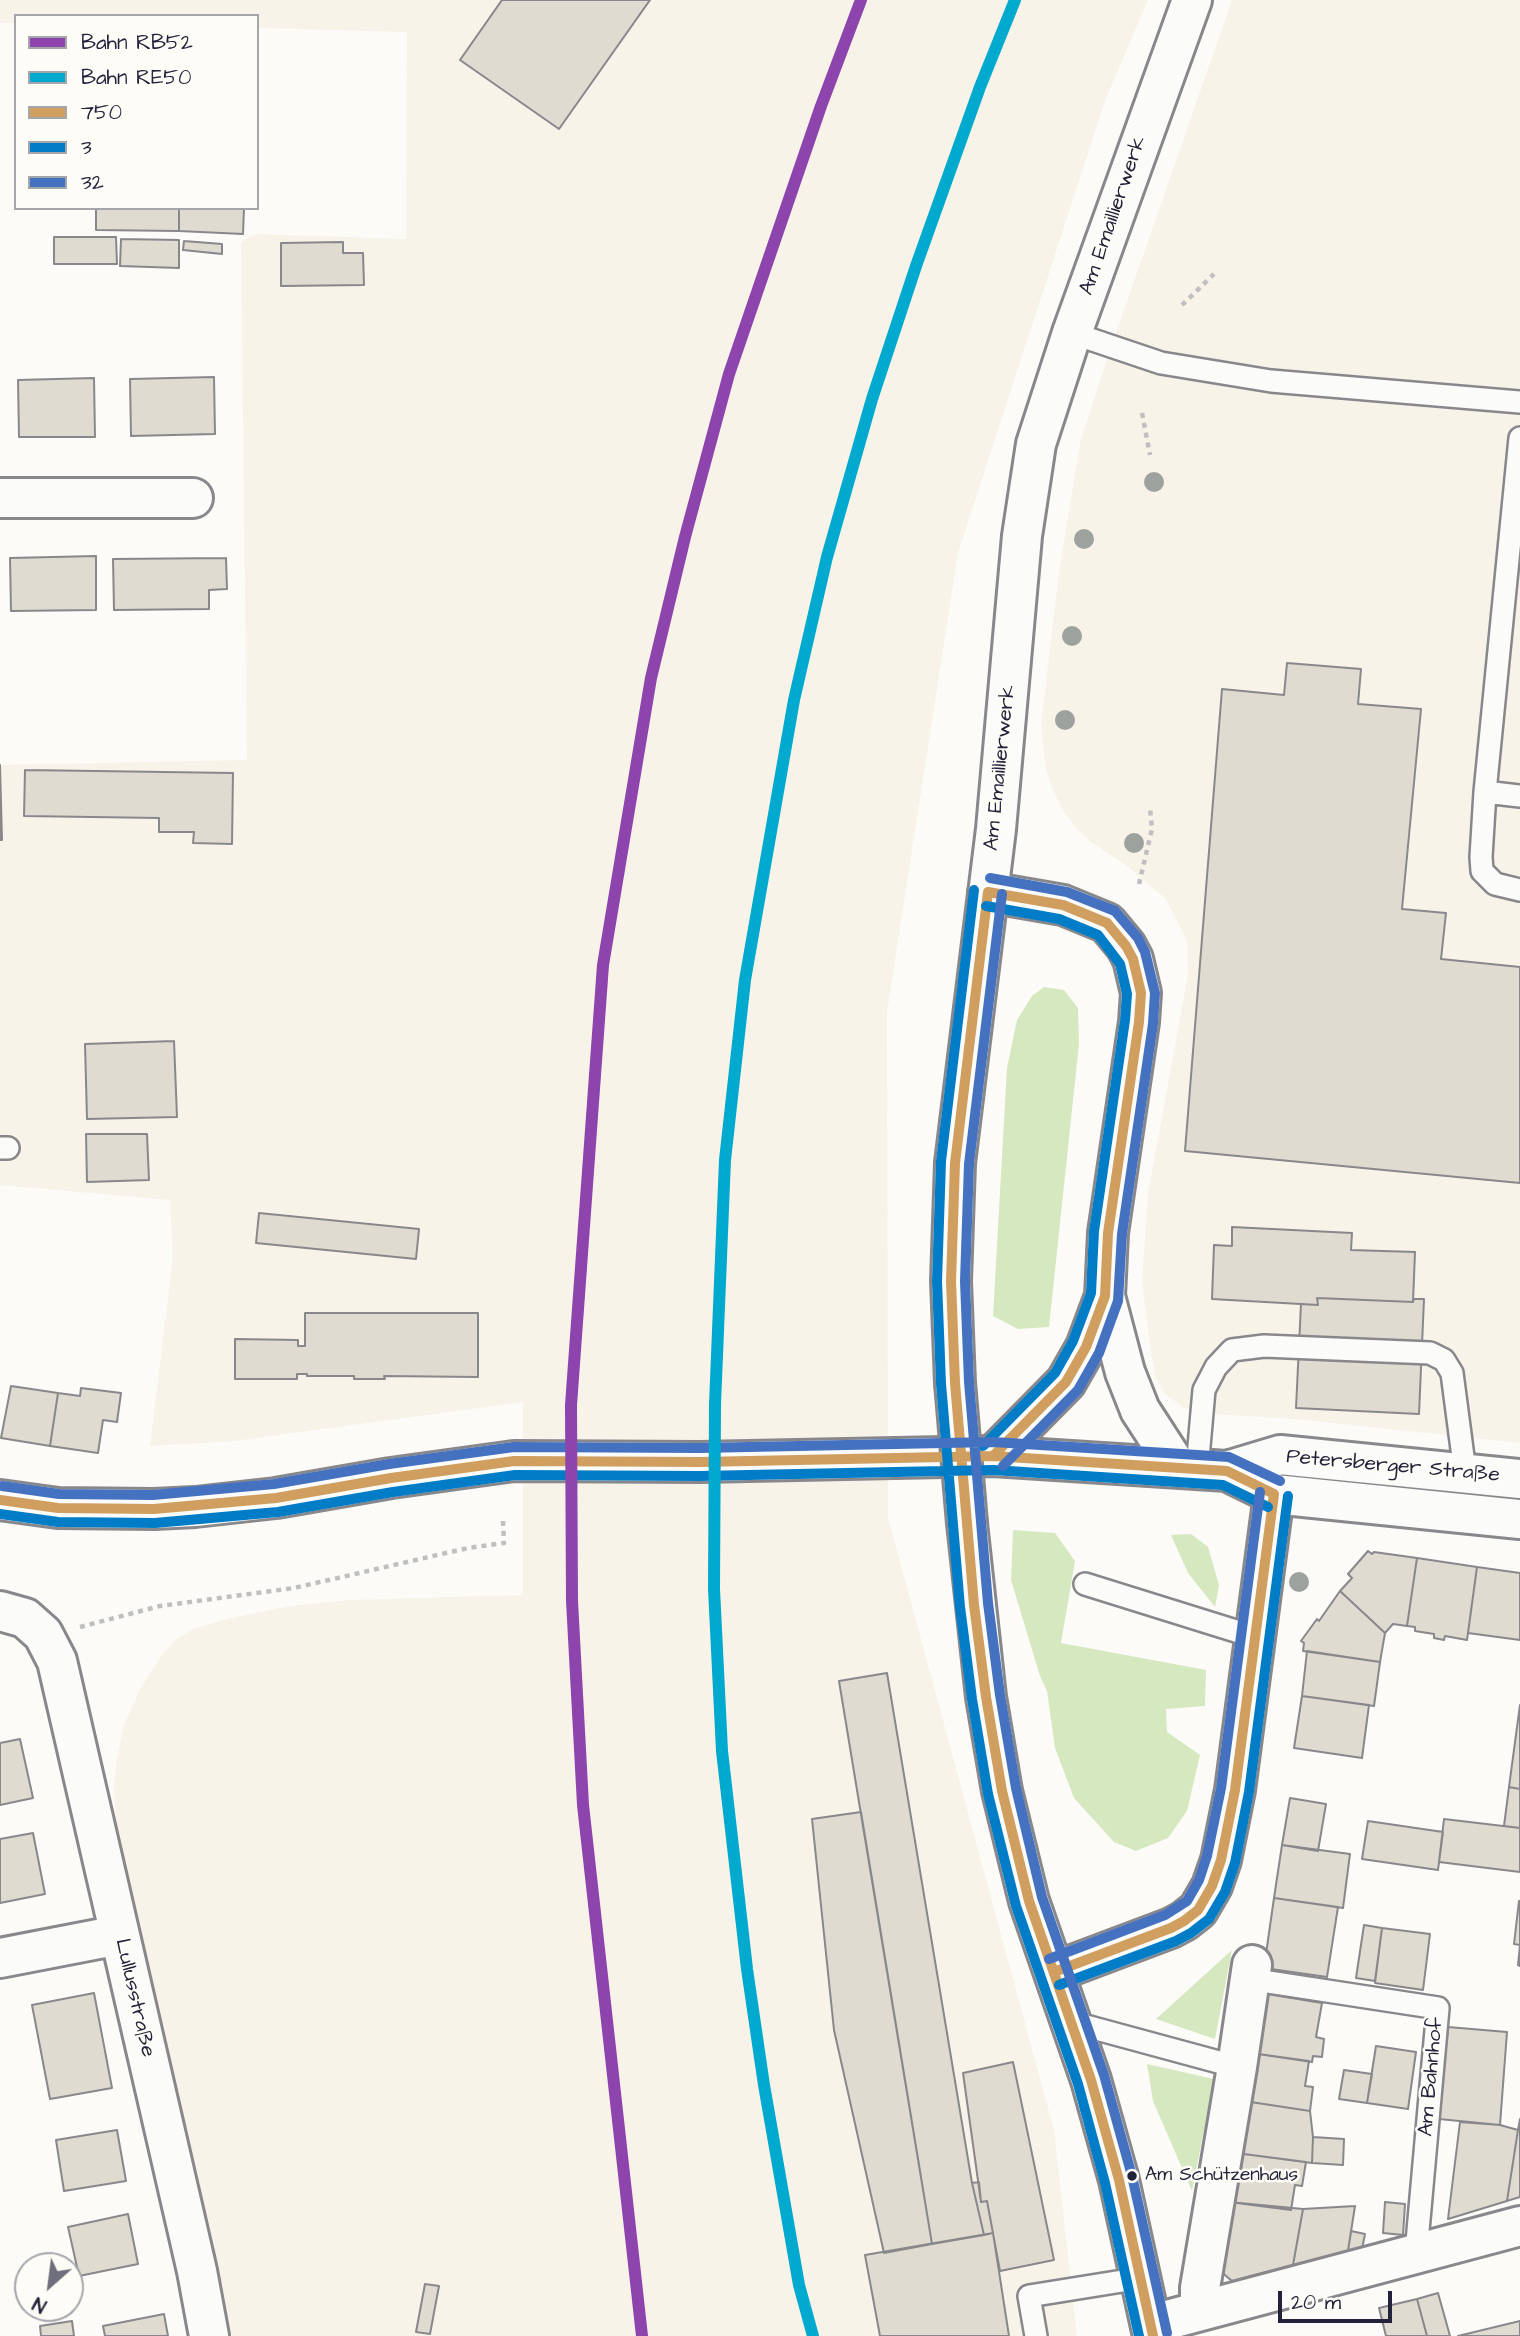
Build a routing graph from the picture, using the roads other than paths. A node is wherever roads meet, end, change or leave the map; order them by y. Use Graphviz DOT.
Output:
graph roads {
  1 [pos="1192,0"];
  2 [pos="1072,333"];
  3 [pos="1520,402"];
  4 [pos="1520,438"];
  5 [pos="0,498"];
  6 [pos="193,498"];
  7 [pos="1485,792"];
  8 [pos="1520,796"];
  9 [pos="1520,890"];
  10 [pos="988,892"];
  11 [pos="1105,1296"];
  12 [pos="993,1456"];
  13 [pos="1200,1469"];
  14 [pos="1465,1472"];
  15 [pos="1519,1478"];
  16 [pos="1274,1494"];
  17 [pos="0,1500"];
  18 [pos="1520,1519"];
  19 [pos="1085,1584"];
  20 [pos="0,1611"];
  21 [pos="1255,1636"];
  22 [pos="120,1935"];
  23 [pos="0,1958"];
  24 [pos="1054,1972"];
  25 [pos="1250,1972"];
  26 [pos="1071,2022"];
  27 [pos="1237,2067"];
  28 [pos="1520,2226"];
  29 [pos="1416,2253"];
  30 [pos="1141,2278"];
  31 [pos="1200,2310"];
  32 [pos="1152,2330"];
  33 [pos="209,2336"];
  34 [pos="1036,2336"];
  1 -- 2 [label="main road, Am Emaillierwerk"];
  2 -- 3 [label="lane"];
  2 -- 10 [label="main road, Am Emaillierwerk"];
  4 -- 7 [label="lane"];
  5 -- 6 [label="main road"];
  7 -- 8 [label="lane"];
  7 -- 9 [label="lane"];
  10 -- 11 [label="main road"];
  10 -- 24 [label="main road, Am Emaillierwerk, bridge"];
  11 -- 12 [label="main road"];
  11 -- 13 [label="main road"];
  12 -- 13 [label="main road, Petersberger Straße"];
  12 -- 17 [label="main road, Petersberger Straße"];
  13 -- 14 [label="main road, Petersberger Straße"];
  13 -- 14 [label="lane"];
  13 -- 16 [label="main road, Petersberger Straße"];
  14 -- 15 [label="main road, Petersberger Straße"];
  16 -- 18 [label="main road, Petersberger Straße"];
  16 -- 21 [label="main road"];
  19 -- 21 [label="lane"];
  20 -- 22 [label="main road, Lullusstraße"];
  21 -- 24 [label="main road"];
  22 -- 23 [label="main road"];
  22 -- 33 [label="main road, Lullusstraße"];
  24 -- 26 [label="main road"];
  25 -- 27 [label="main road, Am Bahnhof"];
  25 -- 29 [label="lane, Am Bahnhof"];
  26 -- 27 [label="lane"];
  26 -- 30 [label="main road"];
  27 -- 31 [label="main road, Am Bahnhof"];
  28 -- 29 [label="main road"];
  29 -- 31 [label="main road"];
  30 -- 32 [label="main road"];
  30 -- 34 [label="lane"];
  31 -- 32 [label="main road"];
}
